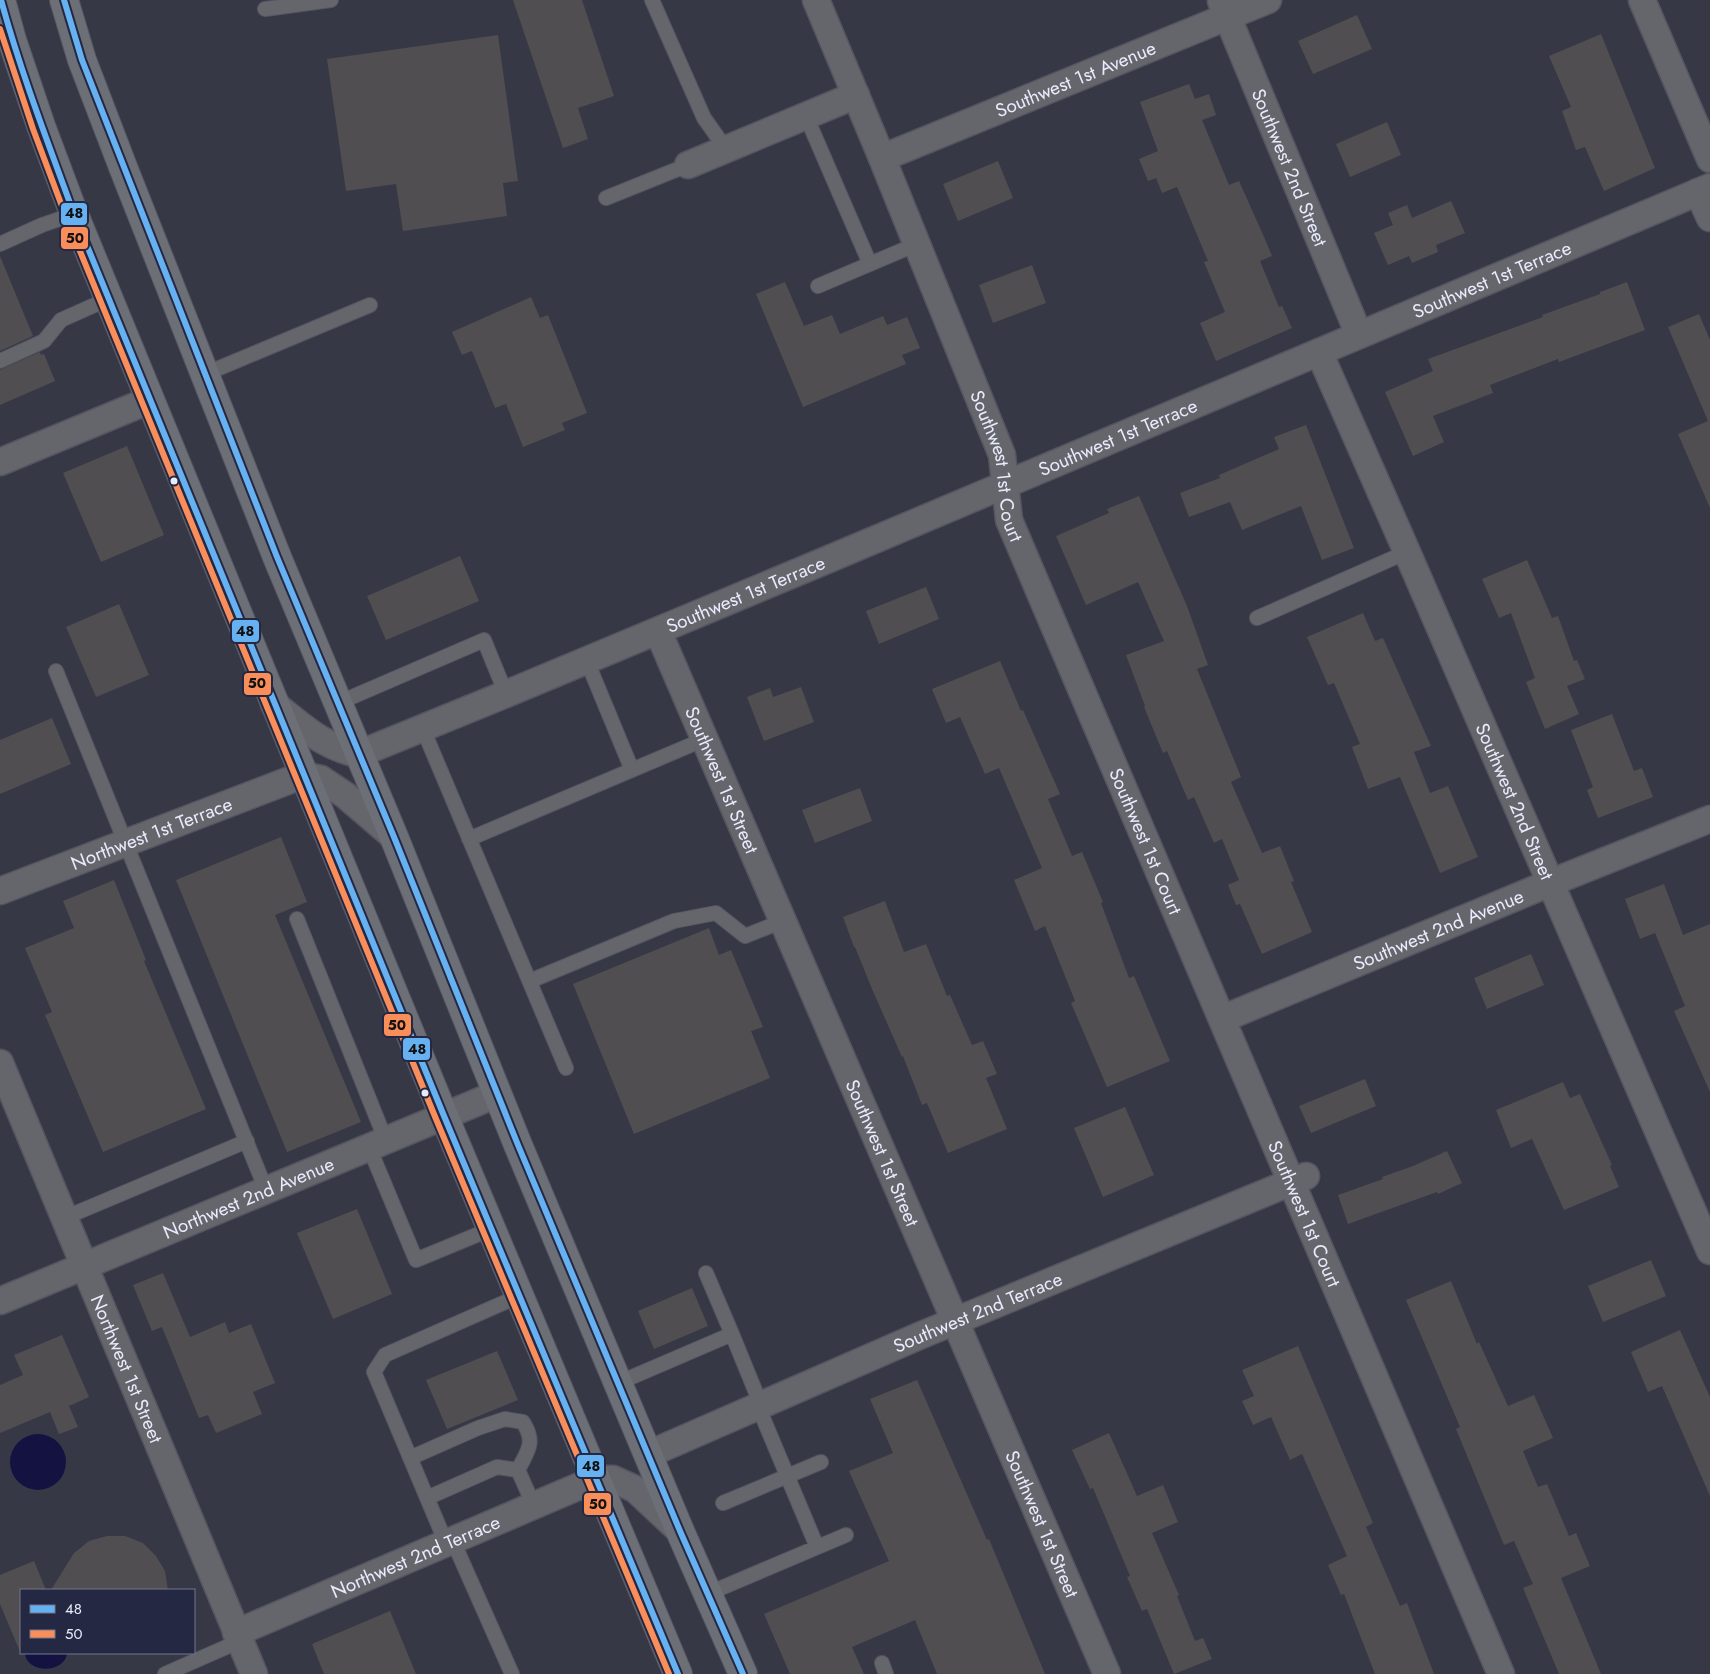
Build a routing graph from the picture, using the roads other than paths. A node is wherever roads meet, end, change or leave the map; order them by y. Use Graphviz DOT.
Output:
graph roads {
  1 [pos="1,0"];
  2 [pos="64,0"];
  3 [pos="331,0"];
  4 [pos="652,0"];
  5 [pos="816,0"];
  6 [pos="1268,0"];
  7 [pos="1642,0"];
  8 [pos="265,8"];
  9 [pos="1224,8"];
  10 [pos="6,43"];
  11 [pos="856,95"];
  12 [pos="806,116"];
  13 [pos="726,149"];
  14 [pos="882,158"];
  15 [pos="1710,159"];
  16 [pos="688,165"];
  17 [pos="1704,189"];
  18 [pos="606,198"];
  19 [pos="74,214"];
  20 [pos="1710,218"];
  21 [pos="0,244"];
  22 [pos="917,244"];
  23 [pos="870,264"];
  24 [pos="818,286"];
  25 [pos="108,299"];
  26 [pos="370,305"];
  27 [pos="1359,335"];
  28 [pos="1319,352"];
  29 [pos="0,361"];
  30 [pos="205,374"];
  31 [pos="150,400"];
  32 [pos="0,462"];
  33 [pos="1005,485"];
  34 [pos="1407,552"];
  35 [pos="1257,618"];
  36 [pos="658,631"];
  37 [pos="586,661"];
  38 [pos="56,671"];
  39 [pos="506,694"];
  40 [pos="338,703"];
  41 [pos="274,704"];
  42 [pos="423,729"];
  43 [pos="705,739"];
  44 [pos="359,754"];
  45 [pos="632,770"];
  46 [pos="303,775"];
  47 [pos="1710,819"];
  48 [pos="394,837"];
  49 [pos="469,839"];
  50 [pos="125,843"];
  51 [pos="1550,883"];
  52 [pos="0,891"];
  53 [pos="297,919"];
  54 [pos="784,921"];
  55 [pos="530,981"];
  56 [pos="1222,1018"];
  57 [pos="0,1063"];
  58 [pos="566,1068"];
  59 [pos="497,1094"];
  60 [pos="444,1116"];
  61 [pos="246,1141"];
  62 [pos="378,1144"];
  63 [pos="1300,1179"];
  64 [pos="266,1190"];
  65 [pos="64,1218"];
  66 [pos="491,1228"];
  67 [pos="1710,1251"];
  68 [pos="84,1266"];
  69 [pos="706,1273"];
  70 [pos="519,1296"];
  71 [pos="0,1301"];
  72 [pos="956,1321"];
  73 [pos="732,1334"];
  74 [pos="618,1383"];
  75 [pos="759,1406"];
  76 [pos="649,1454"];
  77 [pos="410,1458"];
  78 [pos="821,1462"];
  79 [pos="518,1470"];
  80 [pos="787,1476"];
  81 [pos="596,1479"];
  82 [pos="427,1498"];
  83 [pos="723,1503"];
  84 [pos="534,1506"];
  85 [pos="680,1531"];
  86 [pos="846,1535"];
  87 [pos="450,1542"];
  88 [pos="817,1547"];
  89 [pos="707,1594"];
  90 [pos="238,1637"];
  91 [pos="165,1674"];
  92 [pos="254,1674"];
  93 [pos="512,1674"];
  94 [pos="678,1674"];
  95 [pos="743,1674"];
  96 [pos="1108,1674"];
  97 [pos="1501,1674"];
  1 -- 10 [label="main road"];
  2 -- 30 [label="main road"];
  3 -- 8 [label="lane"];
  4 -- 13 [label="lane"];
  5 -- 11 [label="street, Southwest 1st Court"];
  6 -- 9 [label="street, Southwest 1st Avenue"];
  7 -- 15 [label="street"];
  9 -- 14 [label="street, Southwest 1st Avenue"];
  9 -- 27 [label="street, Southwest 2nd Street"];
  10 -- 19 [label="main road"];
  11 -- 12 [label="street"];
  11 -- 14 [label="street, Southwest 1st Court"];
  12 -- 13 [label="street"];
  12 -- 23 [label="lane"];
  13 -- 16 [label="street"];
  14 -- 22 [label="street, Southwest 1st Court"];
  16 -- 18 [label="lane"];
  17 -- 20 [label="street"];
  17 -- 27 [label="street, Southwest 1st Terrace"];
  19 -- 21 [label="lane"];
  19 -- 25 [label="main road"];
  22 -- 23 [label="lane"];
  22 -- 33 [label="street, Southwest 1st Court"];
  23 -- 24 [label="lane"];
  25 -- 29 [label="lane"];
  25 -- 31 [label="main road"];
  26 -- 30 [label="lane"];
  27 -- 28 [label="street, Southwest 1st Terrace"];
  28 -- 33 [label="street, Southwest 1st Terrace"];
  28 -- 34 [label="street, Southwest 2nd Street"];
  30 -- 40 [label="main road"];
  31 -- 32 [label="street"];
  31 -- 41 [label="main road"];
  33 -- 36 [label="street, Southwest 1st Terrace"];
  33 -- 56 [label="street, Southwest 1st Court"];
  34 -- 35 [label="lane"];
  34 -- 51 [label="street, Southwest 2nd Street"];
  36 -- 37 [label="street, Southwest 1st Terrace"];
  36 -- 43 [label="street, Southwest 1st Street"];
  37 -- 39 [label="street, Southwest 1st Terrace"];
  37 -- 45 [label="lane"];
  38 -- 50 [label="lane"];
  39 -- 40 [label="lane"];
  39 -- 42 [label="street, Southwest 1st Terrace"];
  40 -- 44 [label="main road"];
  41 -- 44 [label="street"];
  41 -- 46 [label="main road"];
  42 -- 44 [label="street, Southwest 1st Terrace"];
  42 -- 49 [label="lane"];
  43 -- 45 [label="lane"];
  43 -- 54 [label="street, Southwest 1st Street"];
  44 -- 48 [label="main road"];
  45 -- 49 [label="lane"];
  46 -- 48 [label="street"];
  46 -- 50 [label="street, Northwest 1st Terrace"];
  46 -- 60 [label="main road"];
  47 -- 51 [label="street, Southwest 2nd Avenue"];
  48 -- 59 [label="main road"];
  49 -- 55 [label="lane"];
  50 -- 52 [label="street, Northwest 1st Terrace"];
  50 -- 61 [label="lane"];
  51 -- 56 [label="street, Southwest 2nd Avenue"];
  51 -- 67 [label="street, Southwest 2nd Street"];
  53 -- 62 [label="lane"];
  54 -- 55 [label="lane"];
  54 -- 72 [label="street, Southwest 1st Street"];
  55 -- 58 [label="lane"];
  56 -- 63 [label="street, Southwest 1st Court"];
  57 -- 65 [label="street, Northwest 1st Street"];
  59 -- 60 [label="street, Northwest 2nd Avenue"];
  59 -- 74 [label="main road"];
  60 -- 62 [label="street, Northwest 2nd Avenue"];
  60 -- 66 [label="main road"];
  61 -- 64 [label="lane"];
  61 -- 65 [label="lane"];
  62 -- 64 [label="street, Northwest 2nd Avenue"];
  62 -- 66 [label="lane"];
  63 -- 72 [label="street, Southwest 2nd Terrace"];
  63 -- 97 [label="street, Southwest 1st Court"];
  64 -- 68 [label="street, Northwest 2nd Avenue"];
  65 -- 68 [label="street, Northwest 1st Street"];
  66 -- 70 [label="main road"];
  68 -- 71 [label="street, Northwest 2nd Avenue"];
  68 -- 90 [label="street, Northwest 1st Street"];
  69 -- 73 [label="lane"];
  70 -- 77 [label="lane"];
  70 -- 81 [label="main road"];
  72 -- 75 [label="street, Southwest 2nd Terrace"];
  72 -- 96 [label="street, Southwest 1st Street"];
  73 -- 74 [label="lane"];
  73 -- 75 [label="lane"];
  74 -- 76 [label="main road"];
  75 -- 76 [label="street, Southwest 2nd Terrace"];
  75 -- 80 [label="lane"];
  76 -- 85 [label="main road"];
  77 -- 79 [label="lane"];
  77 -- 82 [label="lane"];
  78 -- 80 [label="lane"];
  79 -- 82 [label="lane"];
  79 -- 84 [label="lane"];
  80 -- 83 [label="lane"];
  80 -- 88 [label="lane"];
  81 -- 84 [label="street, Northwest 2nd Terrace"];
  81 -- 85 [label="street"];
  81 -- 94 [label="main road"];
  82 -- 87 [label="lane"];
  84 -- 87 [label="street, Northwest 2nd Terrace"];
  85 -- 89 [label="main road"];
  86 -- 88 [label="lane"];
  87 -- 90 [label="street, Northwest 2nd Terrace"];
  87 -- 93 [label="lane"];
  88 -- 89 [label="lane"];
  89 -- 95 [label="main road"];
  90 -- 91 [label="lane"];
  90 -- 92 [label="street, Northwest 1st Street"];
}
